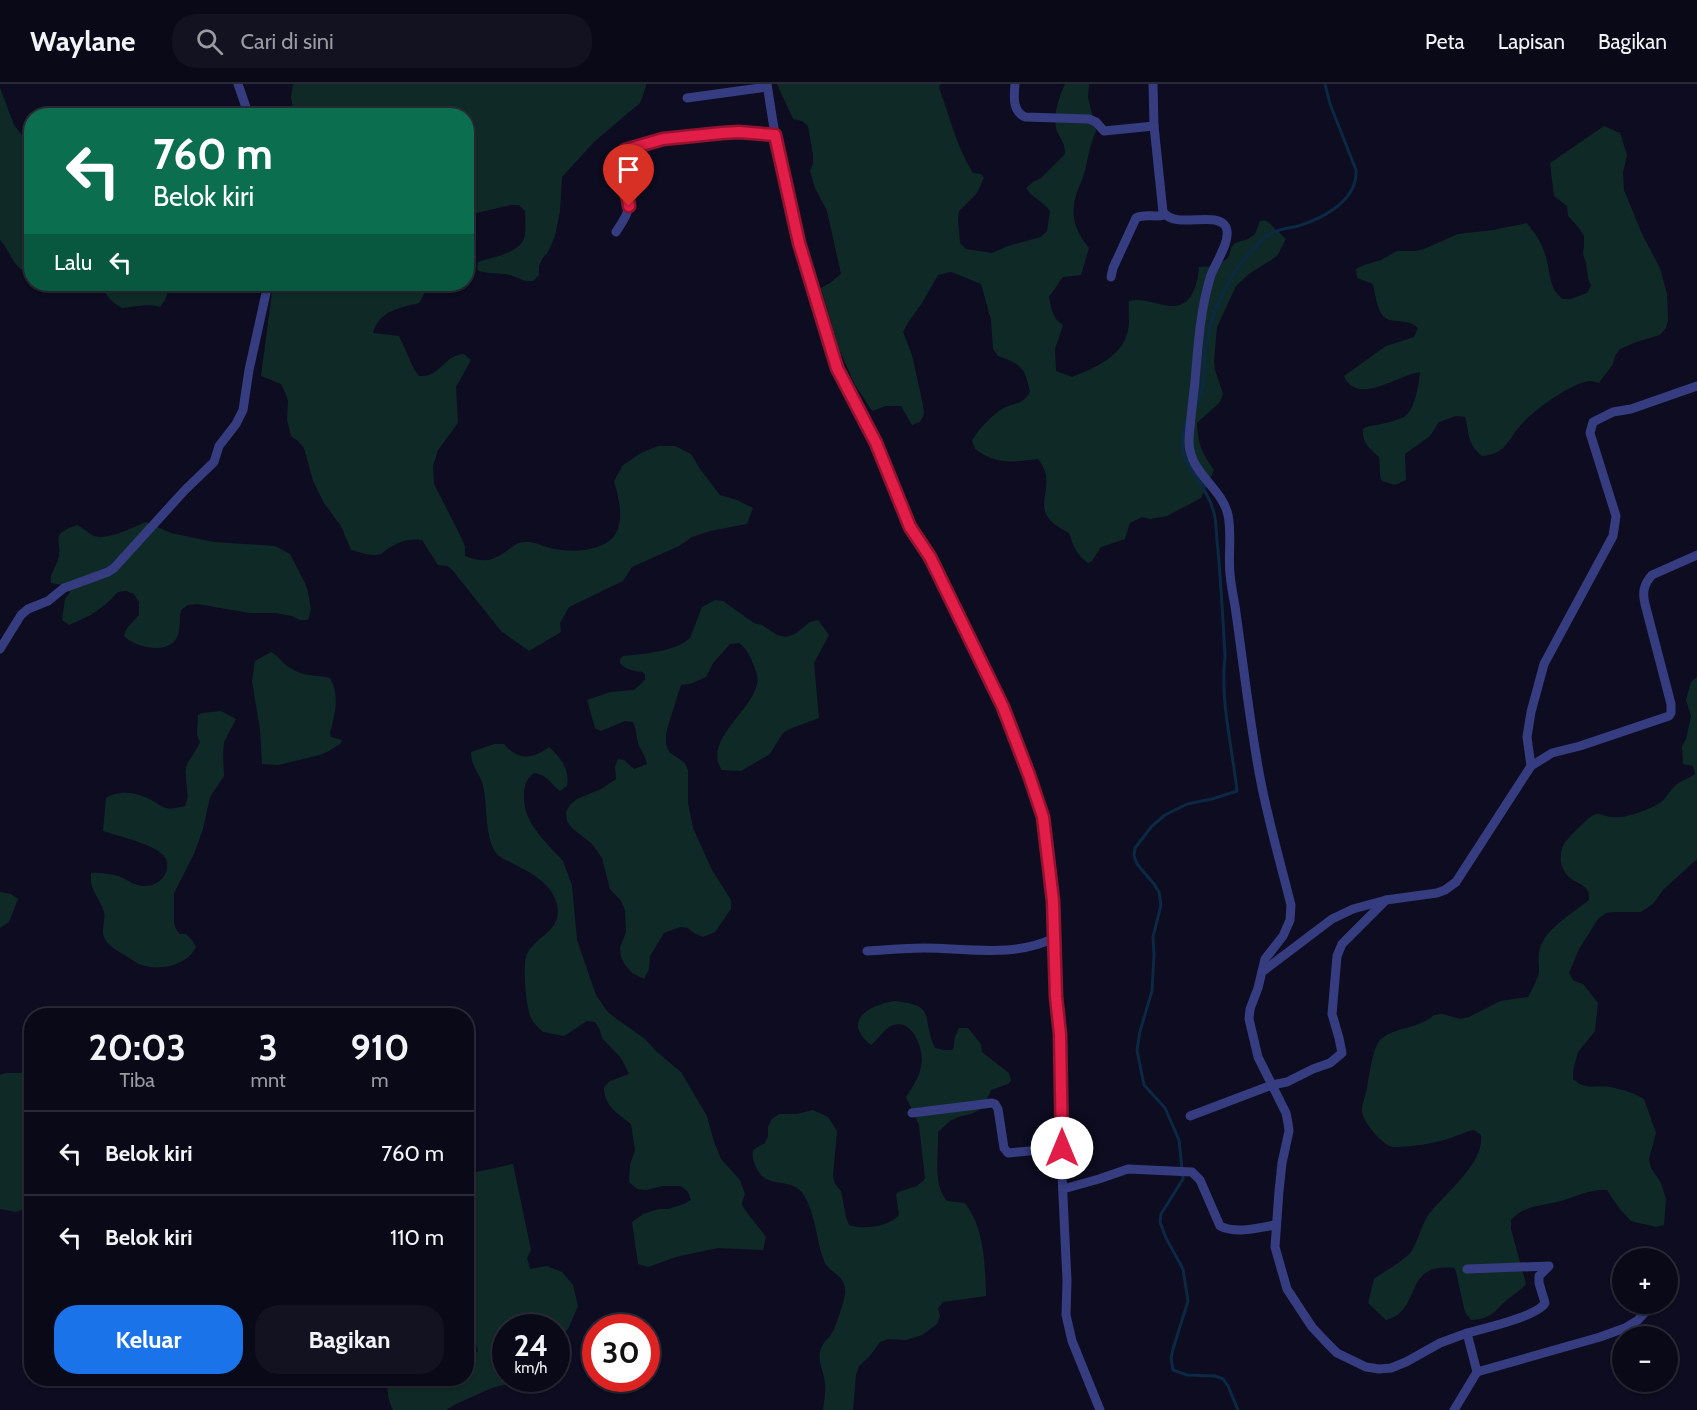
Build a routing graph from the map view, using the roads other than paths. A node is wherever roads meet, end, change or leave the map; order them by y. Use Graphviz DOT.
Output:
graph roads {
  1 [pos="238,84"];
  2 [pos="1015,84"];
  3 [pos="1153,84"];
  4 [pos="767,86"];
  5 [pos="687,99"];
  6 [pos="246,108"];
  7 [pos="1154,126"];
  8 [pos="775,135"];
  9 [pos="1164,215"];
  10 [pos="616,232"];
  11 [pos="1111,277"];
  12 [pos="266,291"];
  13 [pos="1697,386"];
  14 [pos="1697,555"];
  15 [pos="0,650"];
  16 [pos="1531,766"];
  17 [pos="1386,900"];
  18 [pos="1054,938"];
  19 [pos="867,951"];
  20 [pos="1262,972"];
  21 [pos="1272,1085"];
  22 [pos="912,1113"];
  23 [pos="1190,1116"];
  24 [pos="1062,1148"];
  25 [pos="1063,1189"];
  26 [pos="1275,1225"];
  27 [pos="1467,1269"];
  28 [pos="1643,1314"];
  29 [pos="1467,1334"];
  30 [pos="1477,1372"];
  31 [pos="1100,1410"];
  32 [pos="1454,1410"];
  1 -- 6 [label="street"];
  2 -- 7 [label="street"];
  3 -- 7 [label="street"];
  4 -- 5 [label="street"];
  4 -- 8 [label="street"];
  7 -- 9 [label="street"];
  8 -- 10 [label="street"];
  8 -- 18 [label="street"];
  9 -- 11 [label="street"];
  9 -- 20 [label="street"];
  12 -- 15 [label="street"];
  13 -- 16 [label="street"];
  14 -- 16 [label="street"];
  16 -- 17 [label="street"];
  17 -- 20 [label="street"];
  17 -- 21 [label="street"];
  18 -- 19 [label="street"];
  18 -- 24 [label="street"];
  20 -- 21 [label="street"];
  21 -- 23 [label="street"];
  21 -- 26 [label="street"];
  22 -- 24 [label="street"];
  24 -- 25 [label="street"];
  25 -- 26 [label="street"];
  25 -- 31 [label="street"];
  26 -- 29 [label="street"];
  27 -- 29 [label="street"];
  28 -- 30 [label="street"];
  29 -- 30 [label="street"];
  30 -- 32 [label="street"];
}
